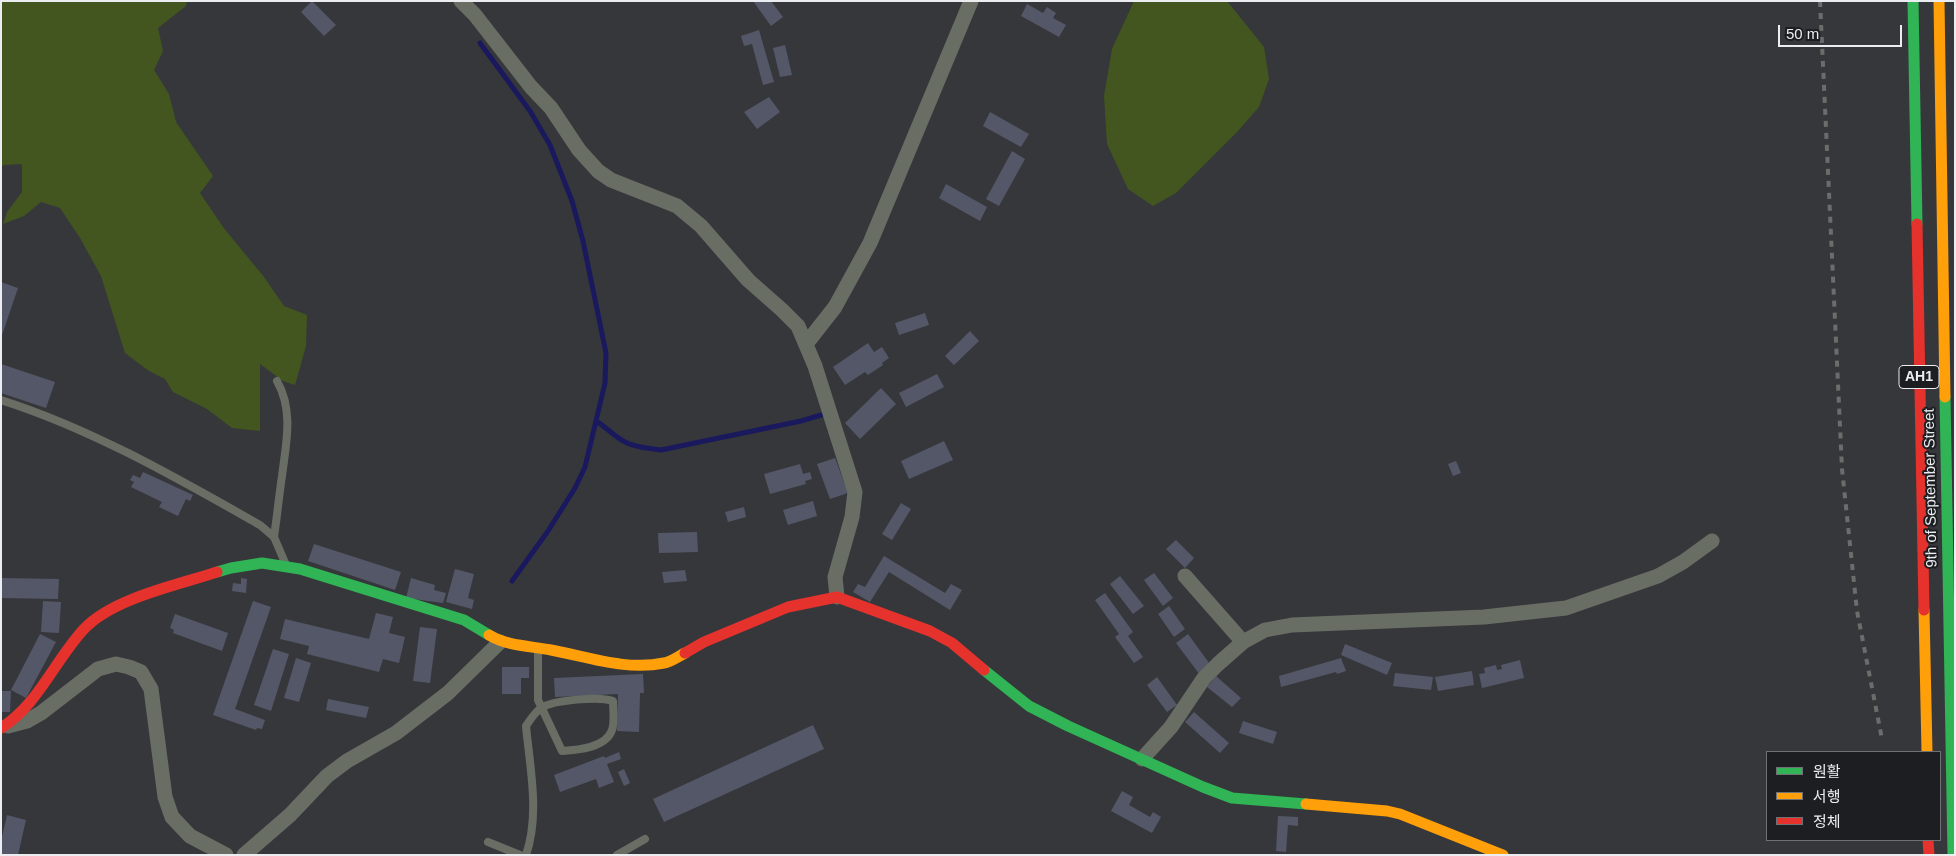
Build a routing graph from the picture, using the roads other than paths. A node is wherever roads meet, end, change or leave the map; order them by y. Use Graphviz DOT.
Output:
graph roads {
  1 [pos="461,1"];
  2 [pos="971,1"];
  3 [pos="1913,1"];
  4 [pos="1939,1"];
  5 [pos="806,344"];
  6 [pos="277,382"];
  7 [pos="1,400"];
  8 [pos="274,537"];
  9 [pos="1712,541"];
  10 [pos="286,567"];
  11 [pos="1184,576"];
  12 [pos="837,597"];
  13 [pos="500,642"];
  14 [pos="1243,642"];
  15 [pos="538,648"];
  16 [pos="542,708"];
  17 [pos="2,727"];
  18 [pos="1927,751"];
  19 [pos="1142,759"];
  20 [pos="645,840"];
  21 [pos="1928,841"];
  22 [pos="488,842"];
  23 [pos="226,855"];
  24 [pos="244,855"];
  25 [pos="520,855"];
  26 [pos="526,855"];
  27 [pos="617,855"];
  28 [pos="1503,855"];
  29 [pos="1929,855"];
  30 [pos="1953,855"];
  1 -- 5 [label="street"];
  2 -- 5 [label="street"];
  3 -- 18 [label="main road, 9th of September Street / AH1"];
  4 -- 30 [label="main road, 9th of September Street / AH1"];
  5 -- 12 [label="street"];
  6 -- 8 [label="lane"];
  7 -- 8 [label="lane"];
  8 -- 10 [label="lane"];
  9 -- 14 [label="street"];
  10 -- 13 [label="main road"];
  10 -- 17 [label="main road"];
  11 -- 14 [label="street"];
  12 -- 15 [label="main road"];
  12 -- 19 [label="main road"];
  13 -- 15 [label="main road"];
  13 -- 24 [label="street"];
  14 -- 19 [label="street"];
  15 -- 16 [label="lane"];
  16 -- 16 [label="lane"];
  16 -- 26 [label="lane"];
  17 -- 23 [label="street"];
  19 -- 28 [label="main road"];
  20 -- 27 [label="lane"];
  21 -- 29 [label="main road"];
  22 -- 25 [label="lane"];
}
